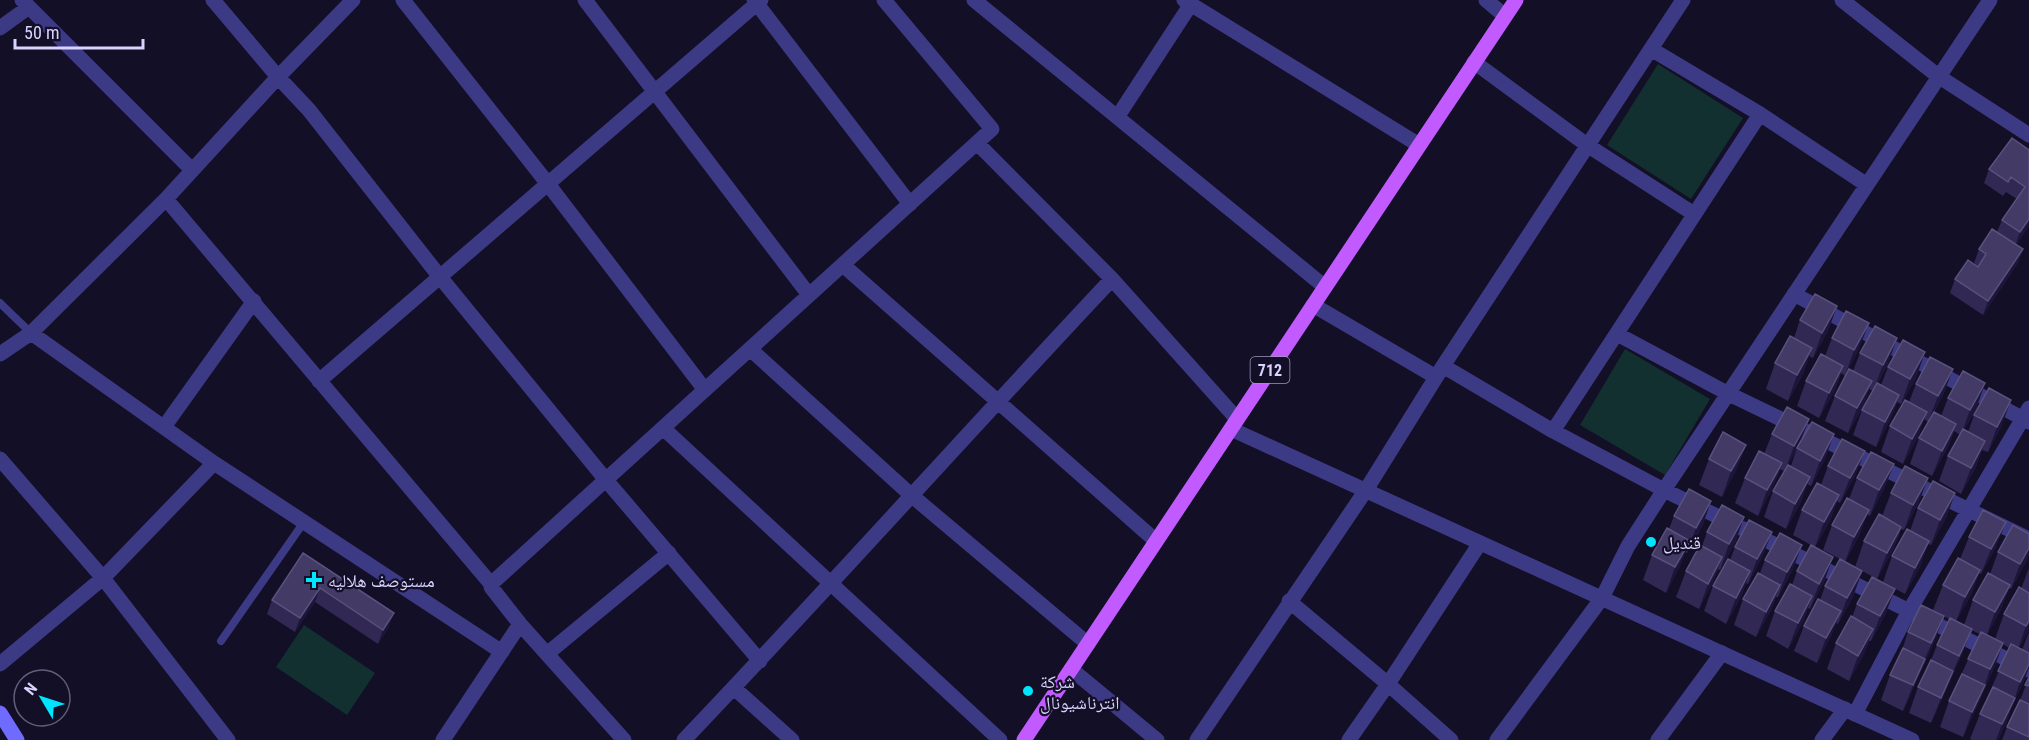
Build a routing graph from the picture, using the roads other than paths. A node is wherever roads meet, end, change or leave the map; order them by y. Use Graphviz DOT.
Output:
graph roads {
  1 [pos="213,0"];
  2 [pos="353,0"];
  3 [pos="403,0"];
  4 [pos="585,0"];
  5 [pos="884,0"];
  6 [pos="974,0"];
  7 [pos="1486,0"];
  8 [pos="1516,0"];
  9 [pos="1683,0"];
  10 [pos="1842,0"];
  11 [pos="1990,0"];
  12 [pos="758,1"];
  13 [pos="1188,2"];
  14 [pos="26,3"];
  15 [pos="1505,16"];
  16 [pos="0,28"];
  17 [pos="1651,49"];
  18 [pos="1474,62"];
  19 [pos="1938,76"];
  20 [pos="278,77"];
  21 [pos="655,92"];
  22 [pos="1760,114"];
  23 [pos="1118,116"];
  24 [pos="2029,135"];
  25 [pos="977,143"];
  26 [pos="1419,144"];
  27 [pos="1587,145"];
  28 [pos="192,170"];
  29 [pos="548,184"];
  30 [pos="1868,185"];
  31 [pos="166,199"];
  32 [pos="910,204"];
  33 [pos="1694,214"];
  34 [pos="843,265"];
  35 [pos="440,277"];
  36 [pos="1112,279"];
  37 [pos="1325,286"];
  38 [pos="1794,294"];
  39 [pos="809,295"];
  40 [pos="254,301"];
  41 [pos="0,303"];
  42 [pos="1313,305"];
  43 [pos="32,333"];
  44 [pos="1617,334"];
  45 [pos="750,350"];
  46 [pos="0,354"];
  47 [pos="1439,372"];
  48 [pos="319,381"];
  49 [pos="705,390"];
  50 [pos="1727,393"];
  51 [pos="997,401"];
  52 [pos="2027,416"];
  53 [pos="1234,424"];
  54 [pos="164,427"];
  55 [pos="663,428"];
  56 [pos="1553,431"];
  57 [pos="0,459"];
  58 [pos="214,463"];
  59 [pos="606,480"];
  60 [pos="1366,490"];
  61 [pos="1664,490"];
  62 [pos="911,495"];
  63 [pos="1970,509"];
  64 [pos="304,522"];
  65 [pos="2029,539"];
  66 [pos="1156,541"];
  67 [pos="1480,543"];
  68 [pos="669,554"];
  69 [pos="103,578"];
  70 [pos="832,583"];
  71 [pos="491,584"];
  72 [pos="1602,598"];
  73 [pos="1289,601"];
  74 [pos="1909,611"];
  75 [pos="520,624"];
  76 [pos="221,641"];
  77 [pos="1088,644"];
  78 [pos="502,652"];
  79 [pos="548,653"];
  80 [pos="1722,653"];
  81 [pos="760,661"];
  82 [pos="0,664"];
  83 [pos="1071,669"];
  84 [pos="2029,670"];
  85 [pos="1388,684"];
  86 [pos="734,688"];
  87 [pos="1850,712"];
  88 [pos="0,714"];
  89 [pos="16,740"];
  90 [pos="228,740"];
  91 [pos="443,740"];
  92 [pos="624,740"];
  93 [pos="684,740"];
  94 [pos="792,740"];
  95 [pos="1000,740"];
  96 [pos="1024,740"];
  97 [pos="1157,740"];
  98 [pos="1197,740"];
  99 [pos="1349,740"];
  100 [pos="1451,740"];
  101 [pos="1497,740"];
  102 [pos="1658,740"];
  103 [pos="1822,740"];
  104 [pos="1912,740"];
  1 -- 20 [label="street"];
  2 -- 20 [label="street"];
  3 -- 29 [label="street"];
  4 -- 21 [label="street"];
  5 -- 25 [label="street"];
  6 -- 23 [label="street"];
  7 -- 15 [label="street"];
  8 -- 15 [label="main road, 712"];
  9 -- 17 [label="street"];
  10 -- 19 [label="street"];
  11 -- 19 [label="street"];
  12 -- 21 [label="street"];
  12 -- 32 [label="street"];
  13 -- 23 [label="street"];
  13 -- 26 [label="street"];
  14 -- 16 [label="street"];
  14 -- 28 [label="street"];
  15 -- 18 [label="main road, 712"];
  17 -- 22 [label="street"];
  17 -- 27 [label="street"];
  18 -- 26 [label="main road, 712"];
  18 -- 27 [label="street"];
  19 -- 24 [label="street"];
  19 -- 30 [label="street"];
  20 -- 28 [label="street"];
  20 -- 35 [label="street"];
  21 -- 29 [label="street"];
  21 -- 39 [label="street"];
  22 -- 30 [label="street"];
  22 -- 33 [label="street"];
  23 -- 37 [label="street"];
  25 -- 32 [label="street"];
  25 -- 36 [label="street"];
  26 -- 37 [label="main road, 712"];
  27 -- 33 [label="street"];
  27 -- 47 [label="street"];
  28 -- 31 [label="street"];
  29 -- 35 [label="street"];
  29 -- 49 [label="street"];
  30 -- 38 [label="street"];
  31 -- 40 [label="street"];
  31 -- 43 [label="street"];
  32 -- 34 [label="street"];
  33 -- 44 [label="street"];
  34 -- 39 [label="street"];
  34 -- 51 [label="street"];
  35 -- 48 [label="street"];
  35 -- 59 [label="street"];
  36 -- 51 [label="street"];
  36 -- 53 [label="street"];
  37 -- 42 [label="main road, 712"];
  38 -- 50 [label="street"];
  38 -- 52 [label="street"];
  39 -- 45 [label="street"];
  40 -- 48 [label="street"];
  40 -- 54 [label="street"];
  41 -- 43 [label="lane"];
  42 -- 47 [label="street"];
  42 -- 53 [label="main road, 712"];
  43 -- 46 [label="street"];
  43 -- 54 [label="street"];
  44 -- 50 [label="street"];
  44 -- 56 [label="street"];
  45 -- 49 [label="street"];
  45 -- 62 [label="street"];
  47 -- 56 [label="street"];
  47 -- 60 [label="street"];
  48 -- 71 [label="street"];
  49 -- 55 [label="street"];
  50 -- 61 [label="street"];
  50 -- 63 [label="street"];
  51 -- 62 [label="street"];
  51 -- 66 [label="street"];
  52 -- 63 [label="street"];
  53 -- 60 [label="street"];
  53 -- 66 [label="main road, 712"];
  54 -- 58 [label="street"];
  55 -- 59 [label="street"];
  55 -- 70 [label="street"];
  56 -- 61 [label="street"];
  57 -- 69 [label="street"];
  58 -- 64 [label="street"];
  58 -- 69 [label="street"];
  59 -- 68 [label="street"];
  59 -- 71 [label="street"];
  60 -- 67 [label="street"];
  60 -- 73 [label="street"];
  61 -- 72 [label="street"];
  61 -- 74 [label="street"];
  62 -- 70 [label="street"];
  62 -- 77 [label="street"];
  63 -- 65 [label="street"];
  63 -- 74 [label="street"];
  64 -- 76 [label="lane"];
  64 -- 78 [label="street"];
  66 -- 77 [label="main road, 712"];
  67 -- 72 [label="street"];
  67 -- 85 [label="street"];
  68 -- 79 [label="street"];
  68 -- 81 [label="street"];
  69 -- 82 [label="street"];
  69 -- 90 [label="street"];
  70 -- 81 [label="street"];
  70 -- 95 [label="street"];
  71 -- 75 [label="street"];
  72 -- 80 [label="street"];
  72 -- 101 [label="street"];
  73 -- 85 [label="street"];
  73 -- 98 [label="street"];
  74 -- 84 [label="street"];
  74 -- 87 [label="street"];
  75 -- 78 [label="street"];
  75 -- 79 [label="street"];
  77 -- 83 [label="main road, 712"];
  78 -- 91 [label="street"];
  79 -- 92 [label="street"];
  80 -- 87 [label="street"];
  80 -- 102 [label="street"];
  81 -- 86 [label="street"];
  83 -- 96 [label="main road, 712"];
  83 -- 97 [label="street"];
  85 -- 99 [label="street"];
  85 -- 100 [label="street"];
  86 -- 93 [label="street"];
  86 -- 94 [label="street"];
  87 -- 103 [label="street"];
  87 -- 104 [label="street"];
  88 -- 89 [label="main road"];
}
